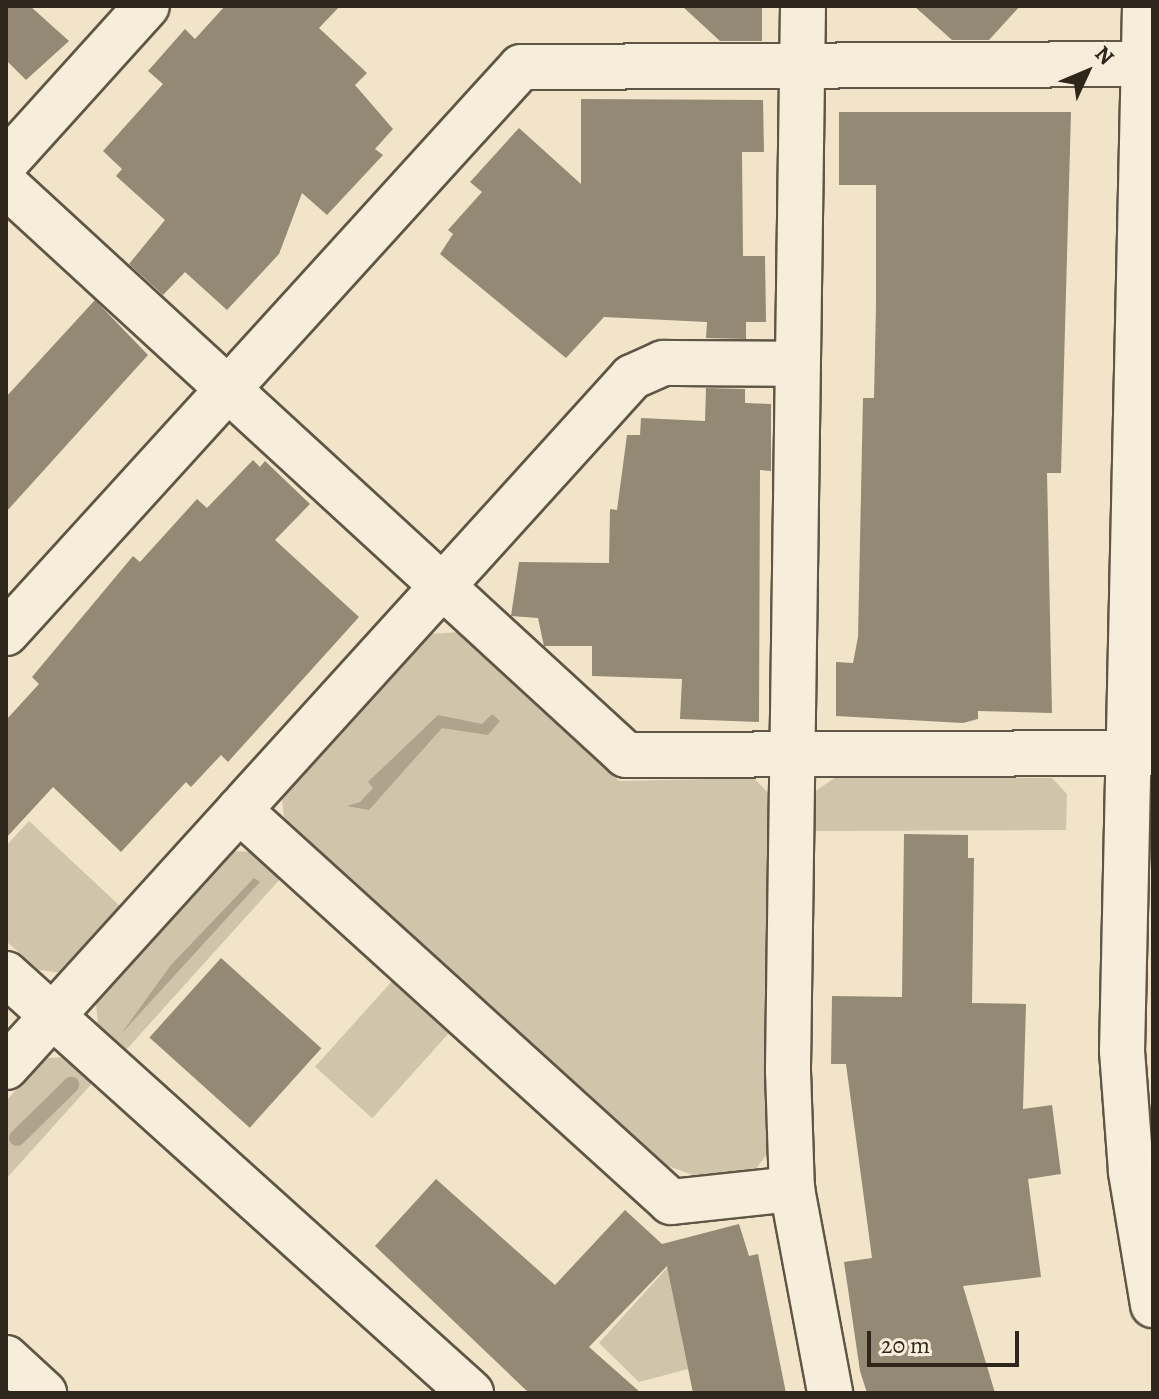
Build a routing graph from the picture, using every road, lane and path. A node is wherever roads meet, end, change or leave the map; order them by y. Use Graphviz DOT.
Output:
graph roads {
  1 [pos="147,6"];
  2 [pos="803,6"];
  3 [pos="1145,6"];
  4 [pos="1147,65"];
  5 [pos="803,67"];
  6 [pos="6,162"];
  7 [pos="6,185"];
  8 [pos="797,364"];
  9 [pos="230,388"];
  10 [pos="441,587"];
  11 [pos="6,633"];
  12 [pos="1141,753"];
  13 [pos="791,757"];
  14 [pos="239,810"];
  15 [pos="6,974"];
  16 [pos="52,1016"];
  17 [pos="6,1067"];
  18 [pos="792,1189"];
  19 [pos="1153,1305"];
  20 [pos="6,1358"];
  21 [pos="44,1393"];
  22 [pos="471,1393"];
  23 [pos="830,1393"];
  1 -- 6 [label="street"];
  2 -- 5 [label="street"];
  3 -- 4 [label="street"];
  4 -- 5 [label="street"];
  4 -- 12 [label="street"];
  5 -- 8 [label="street"];
  5 -- 9 [label="street"];
  7 -- 9 [label="street"];
  8 -- 10 [label="street"];
  8 -- 13 [label="street"];
  9 -- 10 [label="street"];
  9 -- 11 [label="street"];
  10 -- 13 [label="street"];
  10 -- 14 [label="street"];
  12 -- 13 [label="street"];
  12 -- 19 [label="street"];
  13 -- 18 [label="street"];
  14 -- 16 [label="street"];
  14 -- 18 [label="street"];
  15 -- 16 [label="street"];
  16 -- 17 [label="street"];
  16 -- 22 [label="street"];
  18 -- 23 [label="street"];
  20 -- 21 [label="street"];
}
